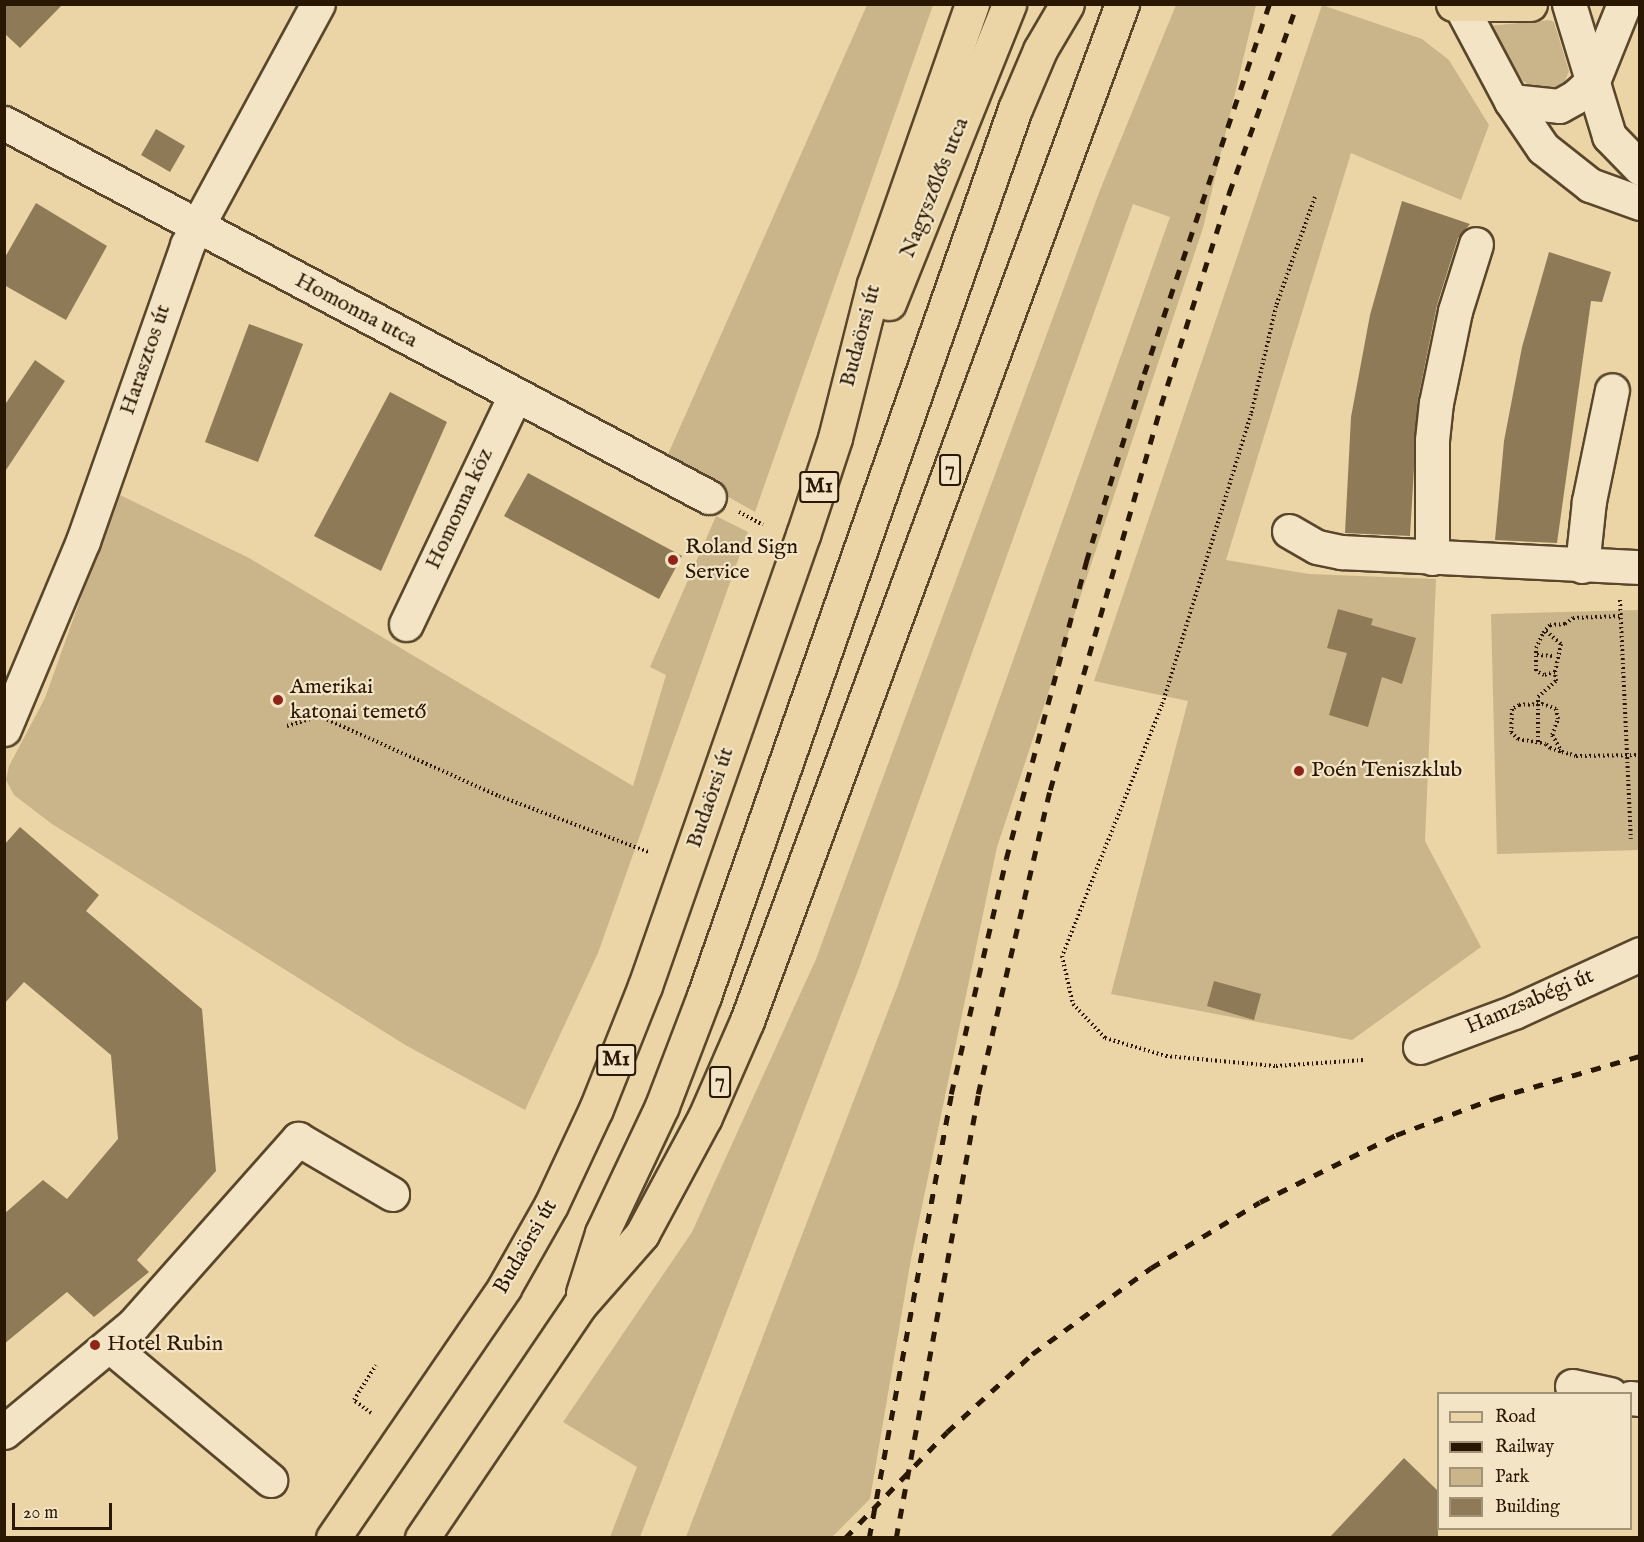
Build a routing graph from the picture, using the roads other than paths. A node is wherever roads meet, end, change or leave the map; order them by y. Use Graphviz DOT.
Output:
graph roads {
  1 [pos="318,4"];
  2 [pos="972,4"];
  3 [pos="1009,4"];
  4 [pos="1067,4"];
  5 [pos="1122,4"];
  6 [pos="1452,4"];
  7 [pos="1530,4"];
  8 [pos="1569,4"];
  9 [pos="1624,4"];
  10 [pos="1460,5"];
  11 [pos="1593,81"];
  12 [pos="1511,100"];
  13 [pos="4,123"];
  14 [pos="1640,168"];
  15 [pos="1640,203"];
  16 [pos="198,227"];
  17 [pos="1476,244"];
  18 [pos="1612,390"];
  19 [pos="515,395"];
  20 [pos="835,438"];
  21 [pos="709,496"];
  22 [pos="1289,531"];
  23 [pos="1432,558"];
  24 [pos="1582,566"];
  25 [pos="1629,567"];
  26 [pos="406,624"];
  27 [pos="4,729"];
  28 [pos="1640,954"];
  29 [pos="1420,1047"];
  30 [pos="392,1194"];
  31 [pos="579,1306"];
  32 [pos="110,1346"];
  33 [pos="1572,1386"];
  34 [pos="1600,1392"];
  35 [pos="4,1432"];
  36 [pos="270,1480"];
  37 [pos="333,1538"];
  38 [pos="422,1538"];
  1 -- 16 [label="street, Harasztos út"];
  2 -- 20 [label="main road, Budaörsi út"];
  3 -- 20 [label="main road, Nagyszőlős utca"];
  4 -- 31 [label="main road"];
  5 -- 31 [label="main road, 7"];
  6 -- 10 [label="main road"];
  7 -- 10 [label="main road"];
  8 -- 11 [label="street"];
  9 -- 11 [label="street"];
  10 -- 12 [label="street"];
  11 -- 12 [label="street"];
  11 -- 14 [label="street"];
  12 -- 15 [label="street"];
  13 -- 16 [label="street, Homonna utca"];
  16 -- 19 [label="street, Homonna utca"];
  16 -- 27 [label="street, Harasztos út"];
  17 -- 23 [label="street"];
  18 -- 24 [label="street"];
  19 -- 21 [label="street, Homonna utca"];
  19 -- 26 [label="street, Homonna köz"];
  20 -- 37 [label="main road, Budaörsi út / M1"];
  22 -- 23 [label="street"];
  23 -- 24 [label="street"];
  24 -- 25 [label="street"];
  28 -- 29 [label="street, Hamzsabégi út"];
  30 -- 32 [label="street"];
  31 -- 38 [label="main road"];
  32 -- 35 [label="street"];
  32 -- 36 [label="street"];
  33 -- 34 [label="street"];
}
